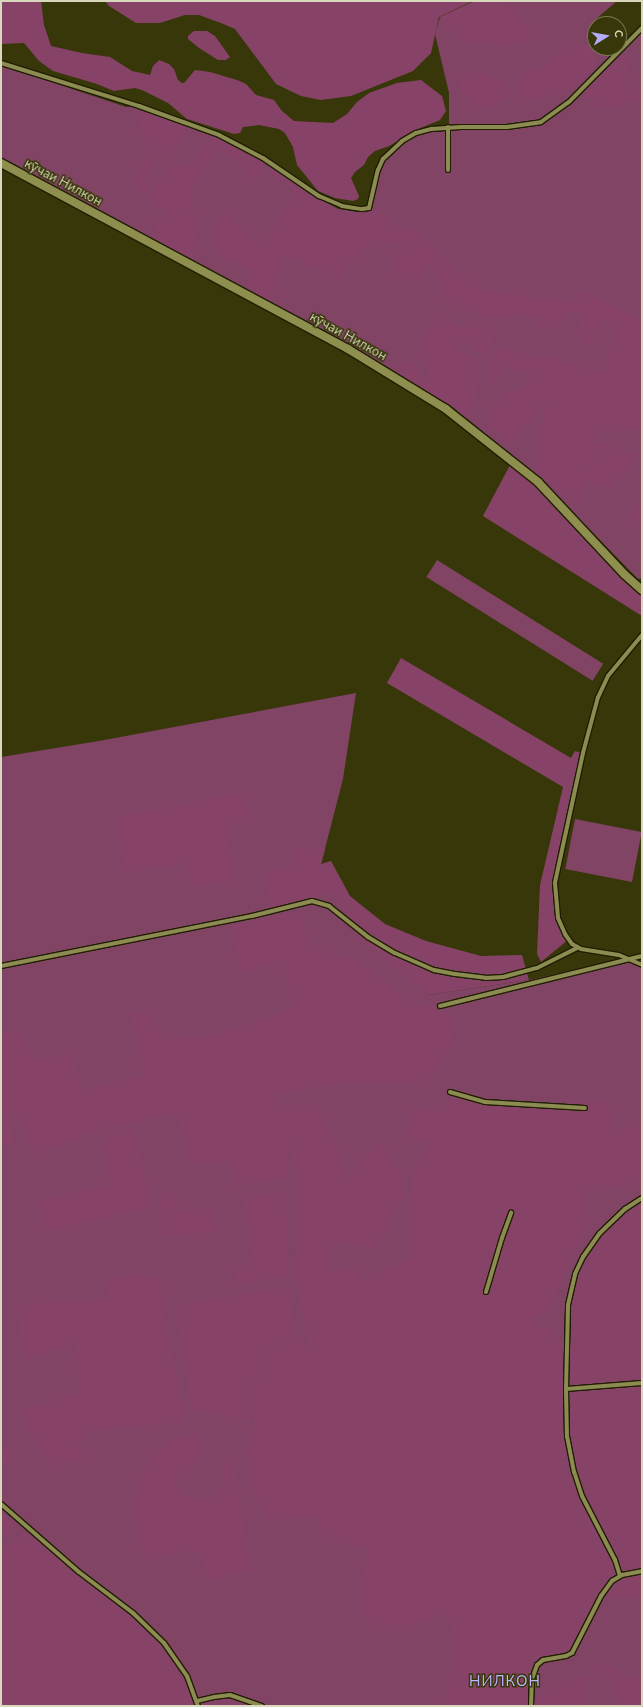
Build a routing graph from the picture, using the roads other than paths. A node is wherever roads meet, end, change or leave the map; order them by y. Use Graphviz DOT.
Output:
graph roads {
  1 [pos="642,28"];
  2 [pos="1,63"];
  3 [pos="448,127"];
  4 [pos="1,163"];
  5 [pos="448,170"];
  6 [pos="642,590"];
  7 [pos="642,635"];
  8 [pos="577,948"];
  9 [pos="642,956"];
  10 [pos="630,959"];
  11 [pos="642,965"];
  12 [pos="1,966"];
  13 [pos="440,1006"];
  14 [pos="450,1092"];
  15 [pos="585,1108"];
  16 [pos="642,1198"];
  17 [pos="511,1213"];
  18 [pos="486,1292"];
  19 [pos="642,1383"];
  20 [pos="566,1389"];
  21 [pos="1,1504"];
  22 [pos="642,1571"];
  23 [pos="620,1576"];
  24 [pos="198,1704"];
  25 [pos="262,1706"];
  26 [pos="531,1706"];
  1 -- 3 [label="street"];
  2 -- 3 [label="street"];
  3 -- 5 [label="street"];
  4 -- 6 [label="street, кӯчаи Нилкон"];
  7 -- 8 [label="street"];
  8 -- 10 [label="street"];
  8 -- 12 [label="street"];
  9 -- 10 [label="street"];
  10 -- 11 [label="street"];
  10 -- 13 [label="street"];
  14 -- 15 [label="street"];
  16 -- 20 [label="street"];
  17 -- 18 [label="street"];
  19 -- 20 [label="street"];
  20 -- 23 [label="street"];
  21 -- 24 [label="street"];
  22 -- 23 [label="street"];
  23 -- 26 [label="street"];
  24 -- 25 [label="street"];
}
